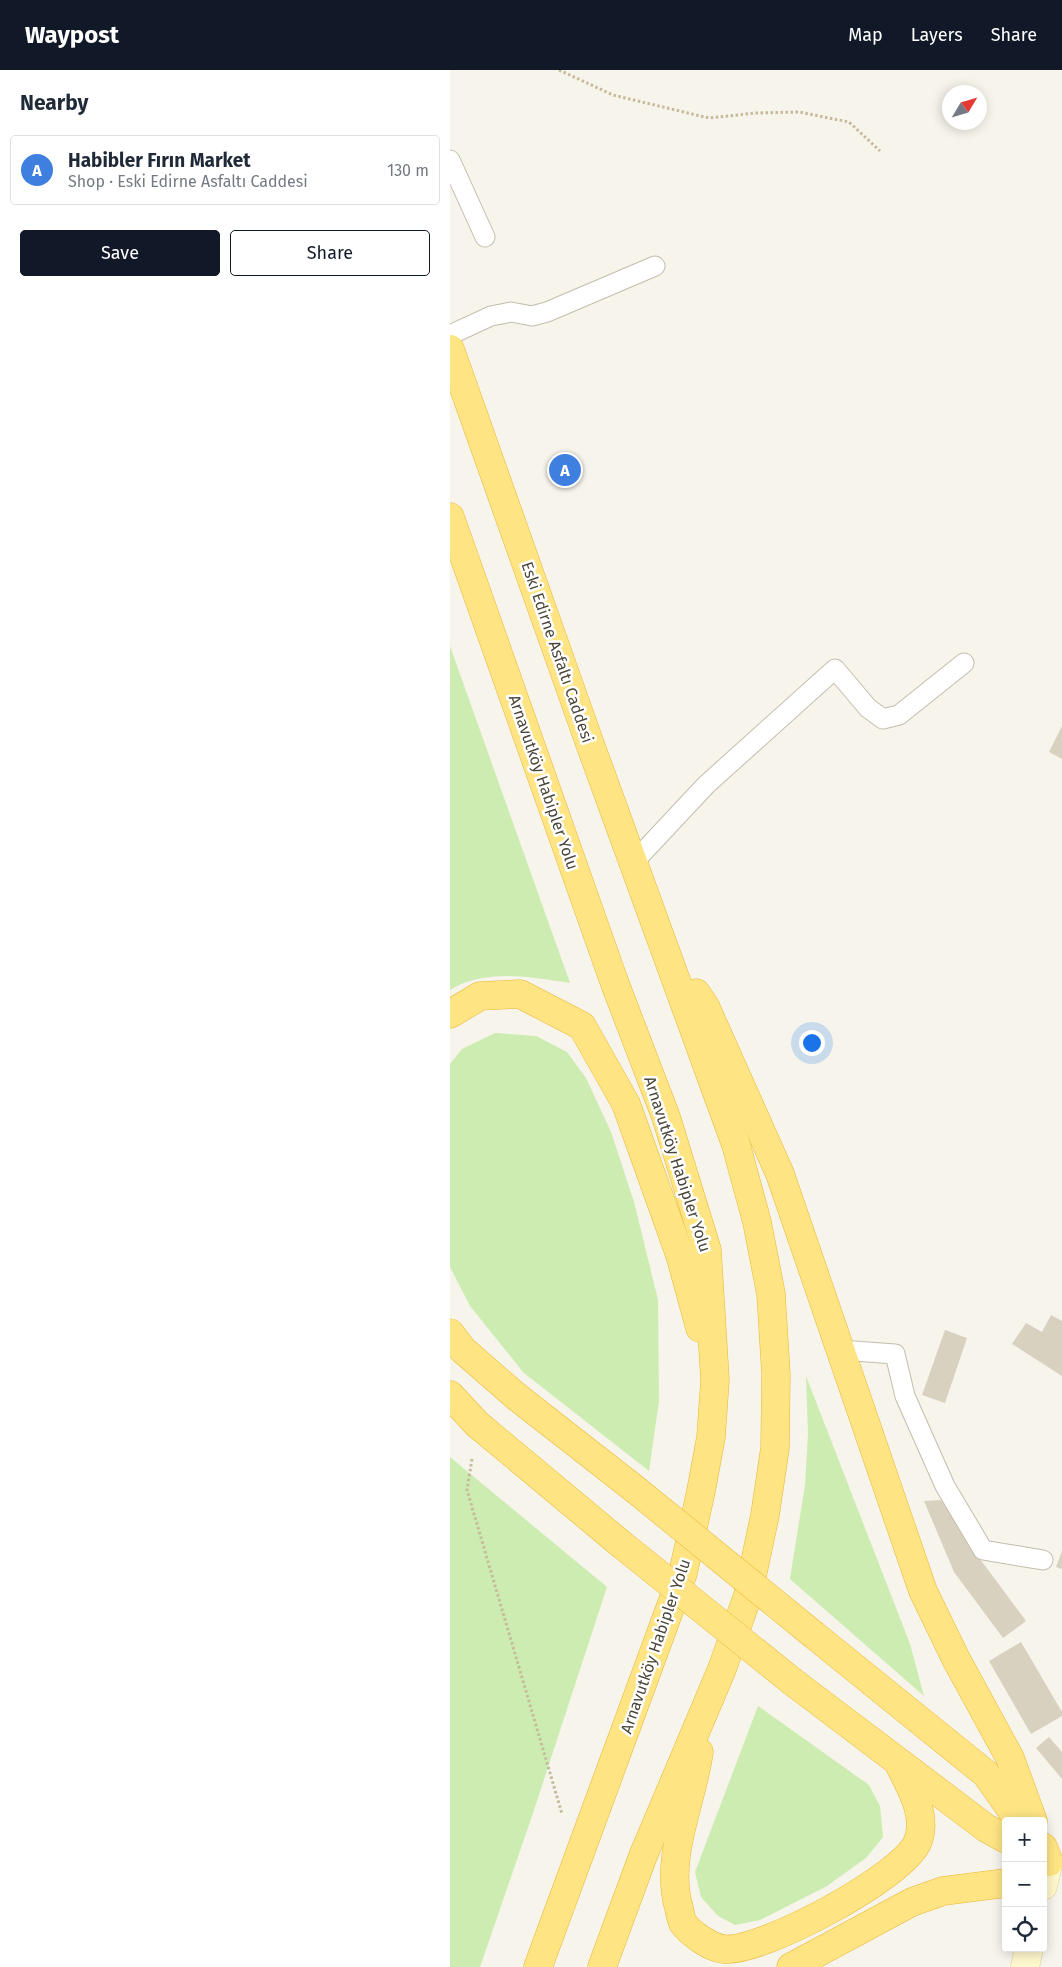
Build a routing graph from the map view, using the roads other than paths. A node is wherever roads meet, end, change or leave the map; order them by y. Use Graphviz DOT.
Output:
graph roads {
  1 [pos="450,160"];
  2 [pos="485,237"];
  3 [pos="656,266"];
  4 [pos="450,335"];
  5 [pos="450,349"];
  6 [pos="450,517"];
  7 [pos="964,663"];
  8 [pos="634,863"];
  9 [pos="668,955"];
  10 [pos="450,1014"];
  11 [pos="450,1332"];
  12 [pos="840,1350"];
  13 [pos="715,1380"];
  14 [pos="450,1395"];
  15 [pos="1043,1560"];
  16 [pos="722,1669"];
  17 [pos="898,1762"];
  18 [pos="1017,1817"];
  19 [pos="1032,1817"];
  20 [pos="1002,1836"];
  21 [pos="1002,1884"];
  22 [pos="1028,1952"];
  23 [pos="538,1967"];
  24 [pos="602,1967"];
  25 [pos="792,1967"];
  26 [pos="1025,1967"];
  1 -- 2 [label="lane"];
  3 -- 4 [label="lane"];
  5 -- 8 [label="highway, Eski Edirne Asfaltı Caddesi"];
  6 -- 13 [label="highway, Arnavutköy Habipler Yolu"];
  7 -- 8 [label="lane"];
  8 -- 9 [label="highway, Eski Edirne Asfaltı Caddesi"];
  9 -- 12 [label="highway"];
  9 -- 16 [label="highway"];
  10 -- 13 [label="highway"];
  11 -- 18 [label="highway, bridge"];
  12 -- 15 [label="lane"];
  12 -- 19 [label="highway"];
  13 -- 23 [label="highway, Arnavutköy Habipler Yolu"];
  14 -- 17 [label="highway, bridge"];
  16 -- 17 [label="highway"];
  16 -- 24 [label="highway"];
  17 -- 20 [label="highway"];
  21 -- 25 [label="highway"];
  22 -- 26 [label="main road"];
}
